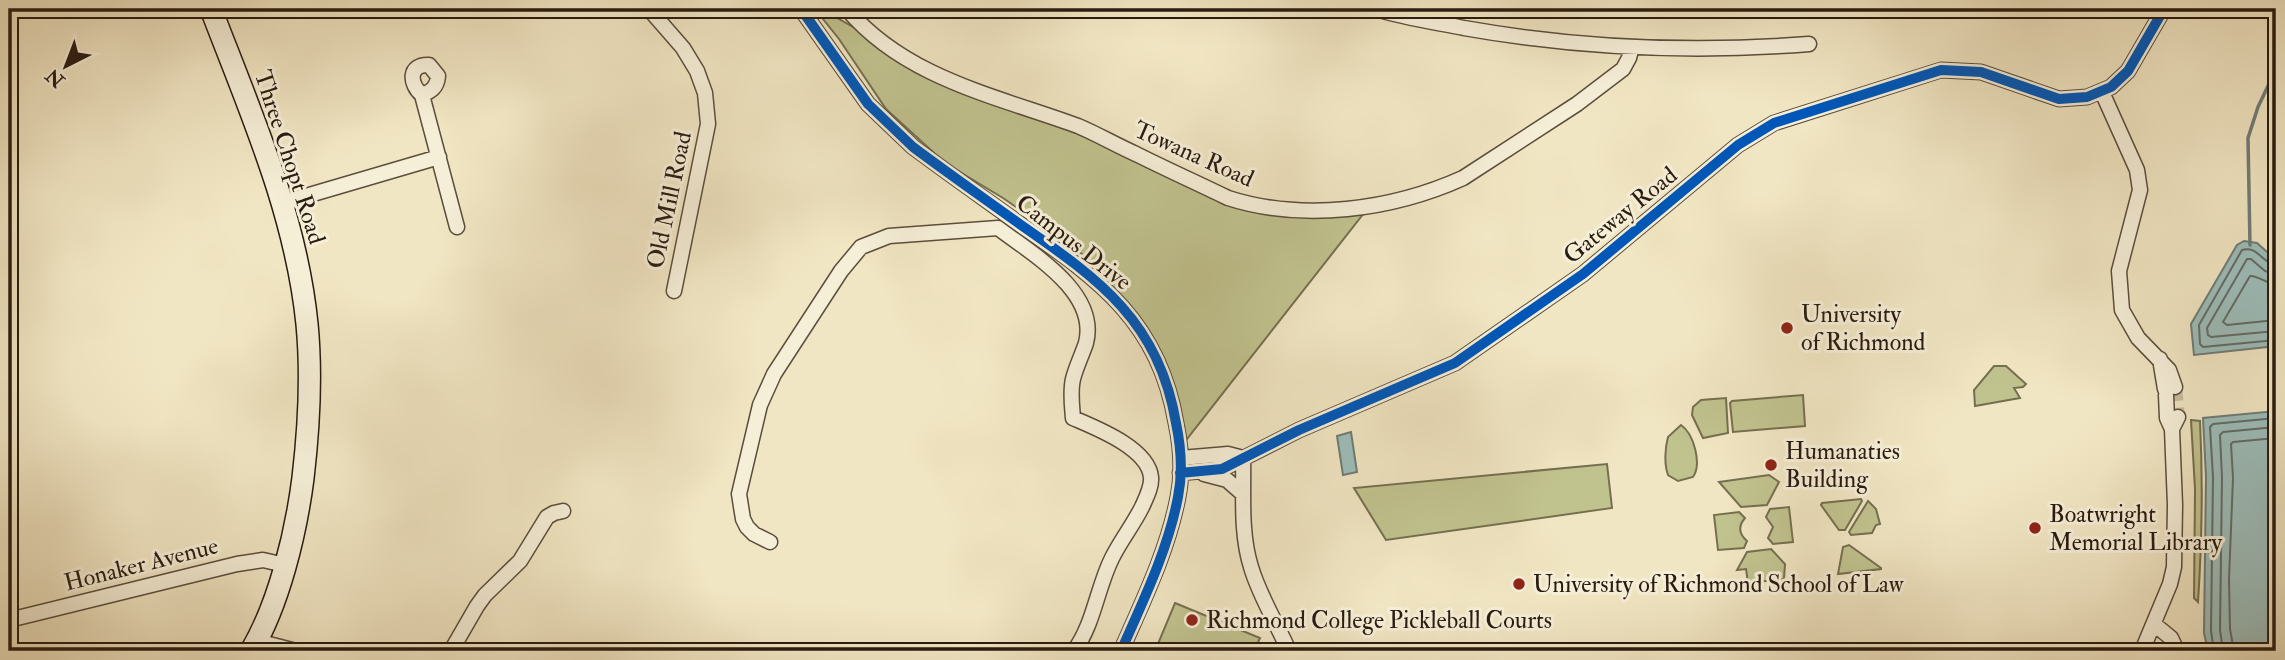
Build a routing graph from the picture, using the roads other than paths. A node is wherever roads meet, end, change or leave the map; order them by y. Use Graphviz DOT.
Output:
graph roads {
  1 [pos="211,9"];
  2 [pos="649,9"];
  3 [pos="801,9"];
  4 [pos="847,9"];
  5 [pos="1376,9"];
  6 [pos="2164,9"];
  7 [pos="1809,44"];
  8 [pos="1632,47"];
  9 [pos="2102,92"];
  10 [pos="422,95"];
  11 [pos="439,157"];
  12 [pos="282,203"];
  13 [pos="1019,223"];
  14 [pos="457,227"];
  15 [pos="998,228"];
  16 [pos="674,291"];
  17 [pos="1243,458"];
  18 [pos="1181,466"];
  19 [pos="1197,473"];
  20 [pos="1243,494"];
  21 [pos="563,511"];
  22 [pos="771,542"];
  23 [pos="285,565"];
  24 [pos="9,620"];
  25 [pos="2154,624"];
  26 [pos="254,646"];
  27 [pos="296,651"];
  28 [pos="451,651"];
  29 [pos="1074,651"];
  30 [pos="1121,651"];
  31 [pos="1289,651"];
  32 [pos="2142,651"];
  33 [pos="2177,651"];
  1 -- 12 [label="main road, Three Chopt Road"];
  2 -- 16 [label="street, Old Mill Road"];
  3 -- 13 [label="street, Campus Drive"];
  4 -- 8 [label="street, Towana Road"];
  5 -- 8 [label="street"];
  6 -- 9 [label="street"];
  7 -- 8 [label="street"];
  9 -- 17 [label="street, Gateway Road"];
  9 -- 25 [label="street"];
  10 -- 11 [label="street"];
  11 -- 12 [label="street"];
  11 -- 14 [label="street"];
  12 -- 23 [label="main road, Three Chopt Road"];
  13 -- 15 [label="street"];
  13 -- 18 [label="street, Campus Drive"];
  15 -- 22 [label="street"];
  15 -- 29 [label="street"];
  17 -- 18 [label="street"];
  17 -- 19 [label="street, Gateway Road"];
  17 -- 20 [label="street"];
  18 -- 19 [label="street, Gateway Road"];
  18 -- 30 [label="street, Campus Drive"];
  19 -- 20 [label="street, Gateway Road"];
  20 -- 31 [label="street"];
  21 -- 28 [label="street"];
  23 -- 24 [label="street, Honaker Avenue"];
  23 -- 26 [label="main road, Three Chopt Road"];
  25 -- 32 [label="street"];
  25 -- 33 [label="street"];
  26 -- 27 [label="street"];
}
